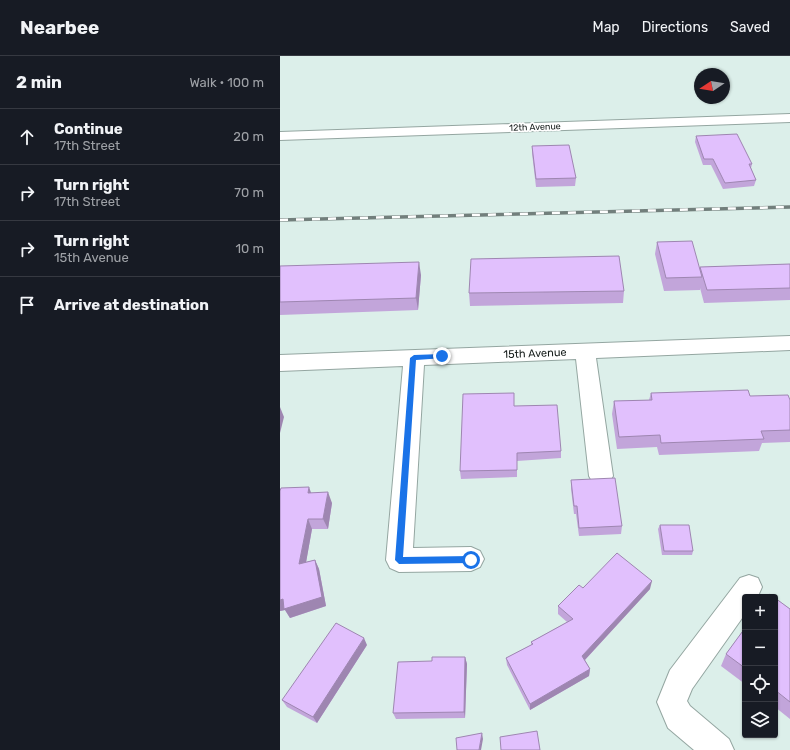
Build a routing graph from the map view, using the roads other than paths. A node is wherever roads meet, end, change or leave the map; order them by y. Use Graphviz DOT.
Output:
graph roads {
  1 [pos="790,118"];
  2 [pos="280,136"];
  3 [pos="790,343"];
  4 [pos="586,351"];
  5 [pos="414,358"];
  6 [pos="280,363"];
  7 [pos="601,476"];
  8 [pos="471,560"];
  9 [pos="749,587"];
  10 [pos="718,750"];
  1 -- 2 [label="street, 12th Avenue"];
  3 -- 4 [label="street, 15th Avenue"];
  4 -- 5 [label="street, 15th Avenue"];
  4 -- 7 [label="street"];
  5 -- 6 [label="street, 15th Avenue"];
  5 -- 8 [label="street"];
  9 -- 10 [label="street"];
}
